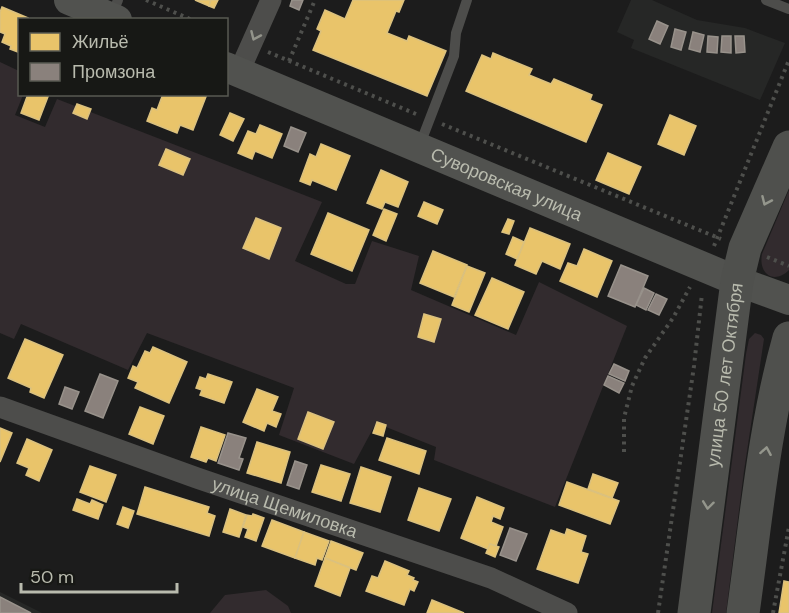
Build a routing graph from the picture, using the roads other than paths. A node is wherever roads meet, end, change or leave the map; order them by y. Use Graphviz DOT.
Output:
graph roads {
  1 [pos="69,0"];
  2 [pos="271,0"];
  3 [pos="467,0"];
  4 [pos="766,0"];
  5 [pos="789,9"];
  6 [pos="115,12"];
  7 [pos="233,69"];
  8 [pos="419,147"];
  9 [pos="789,147"];
  10 [pos="737,281"];
  11 [pos="789,300"];
  12 [pos="789,338"];
  13 [pos="0,407"];
  14 [pos="567,613"];
  15 [pos="694,613"];
  16 [pos="743,613"];
  1 -- 6 [label="street"];
  2 -- 7 [label="street, one-way"];
  3 -- 8 [label="lane"];
  4 -- 5 [label="lane"];
  7 -- 8 [label="street, Суворовская улица"];
  8 -- 10 [label="street, Суворовская улица"];
  9 -- 10 [label="main road, улица 50 лет Октября, one-way"];
  10 -- 11 [label="street, Суворовская улица"];
  10 -- 15 [label="main road, улица 50 лет Октября, one-way"];
  16 -- 12 [label="main road, one-way"];
  13 -- 14 [label="street, улица Щемиловка"];
}
